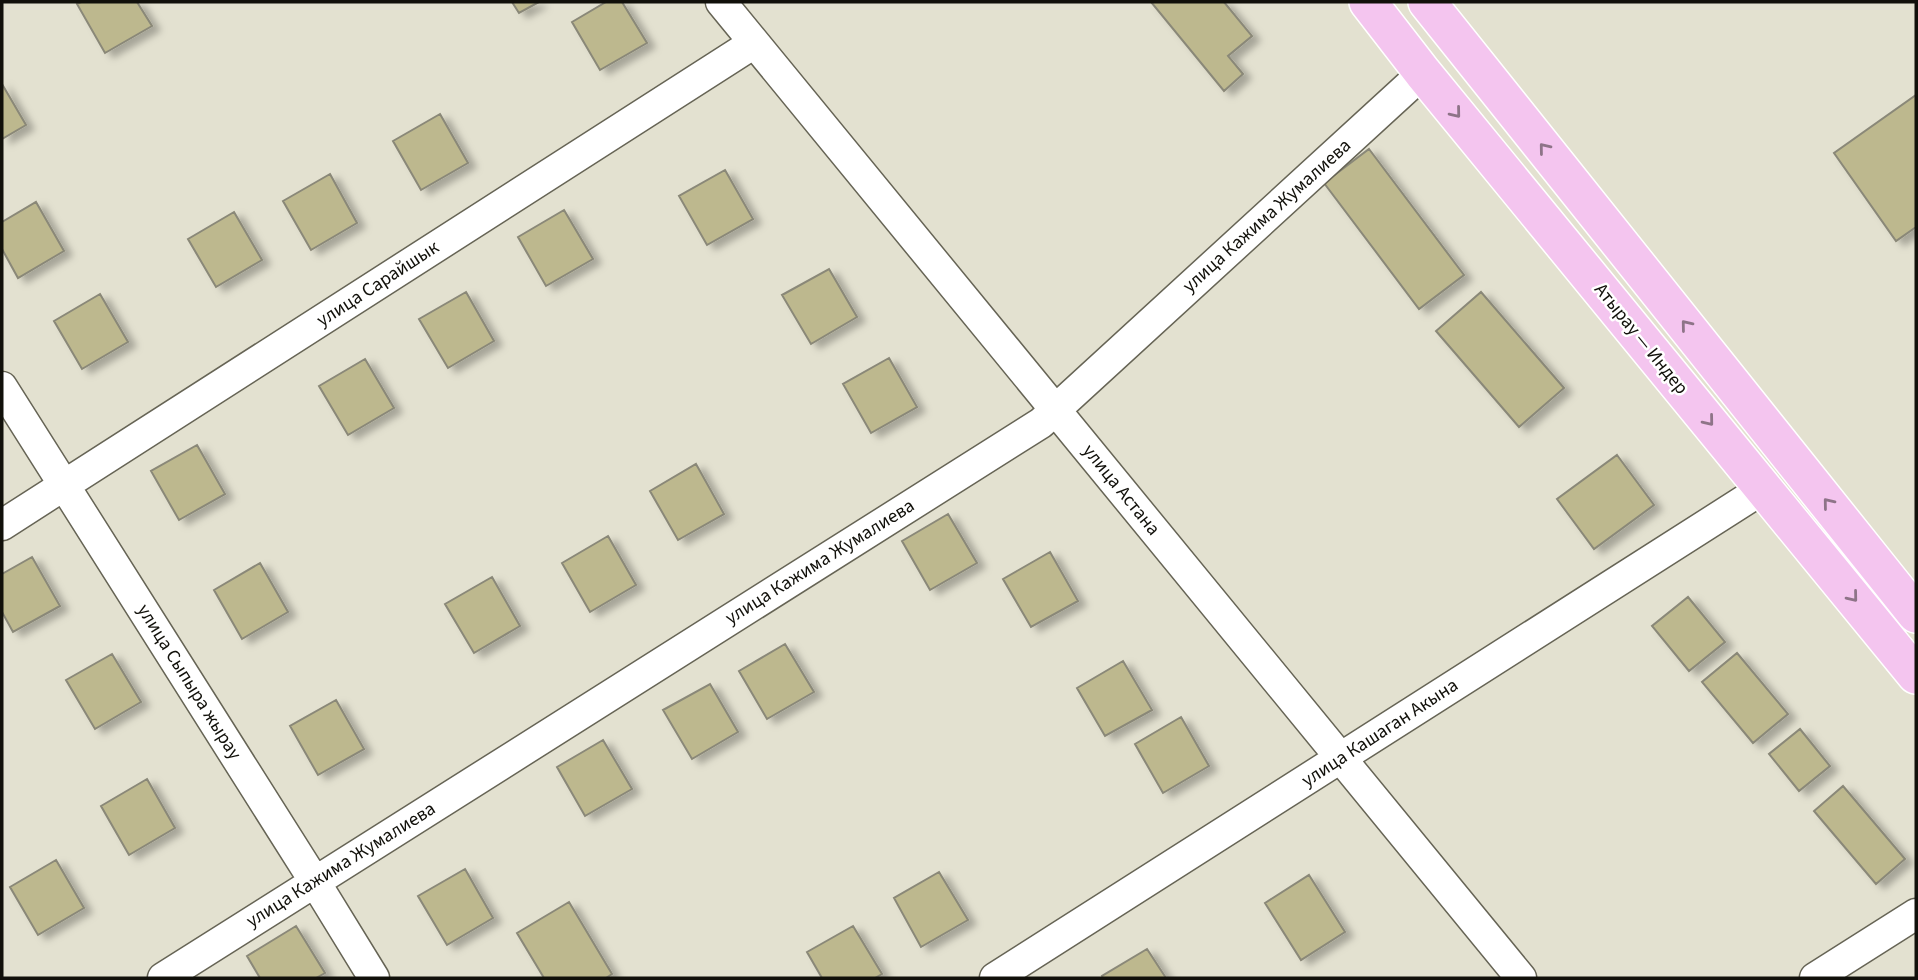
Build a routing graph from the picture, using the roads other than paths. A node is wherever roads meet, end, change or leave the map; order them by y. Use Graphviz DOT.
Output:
graph roads {
  1 [pos="721,2"];
  2 [pos="1368,2"];
  3 [pos="1427,2"];
  4 [pos="754,43"];
  5 [pos="1423,73"];
  6 [pos="2,387"];
  7 [pos="1055,409"];
  8 [pos="64,485"];
  9 [pos="1764,488"];
  10 [pos="2,525"];
  11 [pos="1916,614"];
  12 [pos="1916,675"];
  13 [pos="1340,759"];
  14 [pos="315,882"];
  15 [pos="1916,914"];
  16 [pos="163,978"];
  17 [pos="374,978"];
  18 [pos="995,978"];
  19 [pos="1521,978"];
  20 [pos="1815,978"];
  1 -- 4 [label="street, улица Астана"];
  2 -- 5 [label="main road, Атырау — Индер"];
  11 -- 3 [label="main road, one-way"];
  4 -- 7 [label="street, улица Астана"];
  4 -- 8 [label="street, улица Сарайшык"];
  5 -- 7 [label="street, улица Кажима Жумалиева"];
  5 -- 9 [label="main road, Атырау — Индер, one-way"];
  6 -- 8 [label="street, улица Сыпыра жырау"];
  7 -- 13 [label="street, улица Астана"];
  7 -- 14 [label="street, улица Кажима Жумалиева"];
  8 -- 10 [label="street, улица Сарайшык"];
  8 -- 14 [label="street, улица Сыпыра жырау"];
  9 -- 12 [label="main road, Атырау — Индер, one-way"];
  9 -- 13 [label="street, улица Кашаган Акына"];
  13 -- 18 [label="street, улица Кашаган Акына"];
  13 -- 19 [label="street, улица Астана"];
  14 -- 16 [label="street, улица Кажима Жумалиева"];
  14 -- 17 [label="street, улица Сыпыра жырау"];
  15 -- 20 [label="street"];
}
